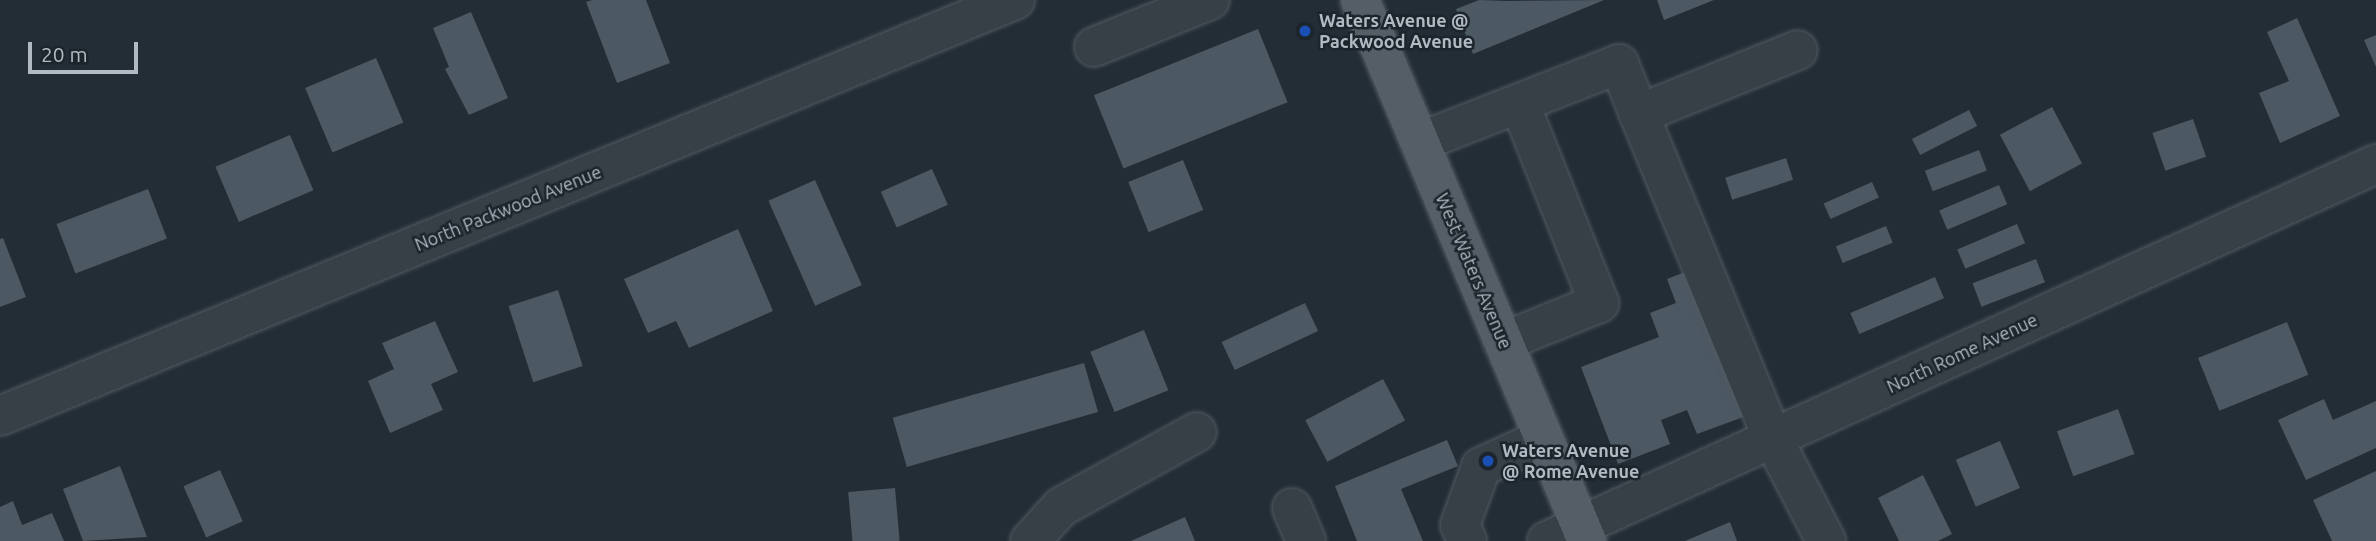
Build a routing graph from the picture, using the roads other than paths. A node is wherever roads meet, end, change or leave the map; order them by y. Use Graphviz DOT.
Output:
graph roads {
  1 [pos="1015,0"];
  2 [pos="1210,0"];
  3 [pos="1360,0"];
  4 [pos="1164,9"];
  5 [pos="1094,47"];
  6 [pos="1798,50"];
  7 [pos="1520,104"];
  8 [pos="1639,114"];
  9 [pos="1420,142"];
  10 [pos="2373,173"];
  11 [pos="1503,342"];
  12 [pos="0,416"];
  13 [pos="1197,432"];
  14 [pos="1544,438"];
  15 [pos="1773,439"];
  16 [pos="1584,534"];
  17 [pos="1030,541"];
  18 [pos="1467,541"];
  19 [pos="1547,541"];
  20 [pos="1826,541"];
  1 -- 12 [label="street, North Packwood Avenue"];
  2 -- 4 [label="street"];
  3 -- 9 [label="main road, West Waters Avenue"];
  4 -- 5 [label="street"];
  6 -- 8 [label="street"];
  7 -- 8 [label="street"];
  7 -- 9 [label="street"];
  7 -- 11 [label="street"];
  8 -- 15 [label="street"];
  9 -- 11 [label="main road, West Waters Avenue"];
  10 -- 15 [label="street, North Rome Avenue"];
  11 -- 14 [label="main road, West Waters Avenue"];
  13 -- 17 [label="street"];
  14 -- 16 [label="main road, West Waters Avenue"];
  14 -- 18 [label="street"];
  15 -- 16 [label="street, North Rome Avenue"];
  15 -- 20 [label="street"];
  16 -- 19 [label="street, North Rome Avenue"];
}
